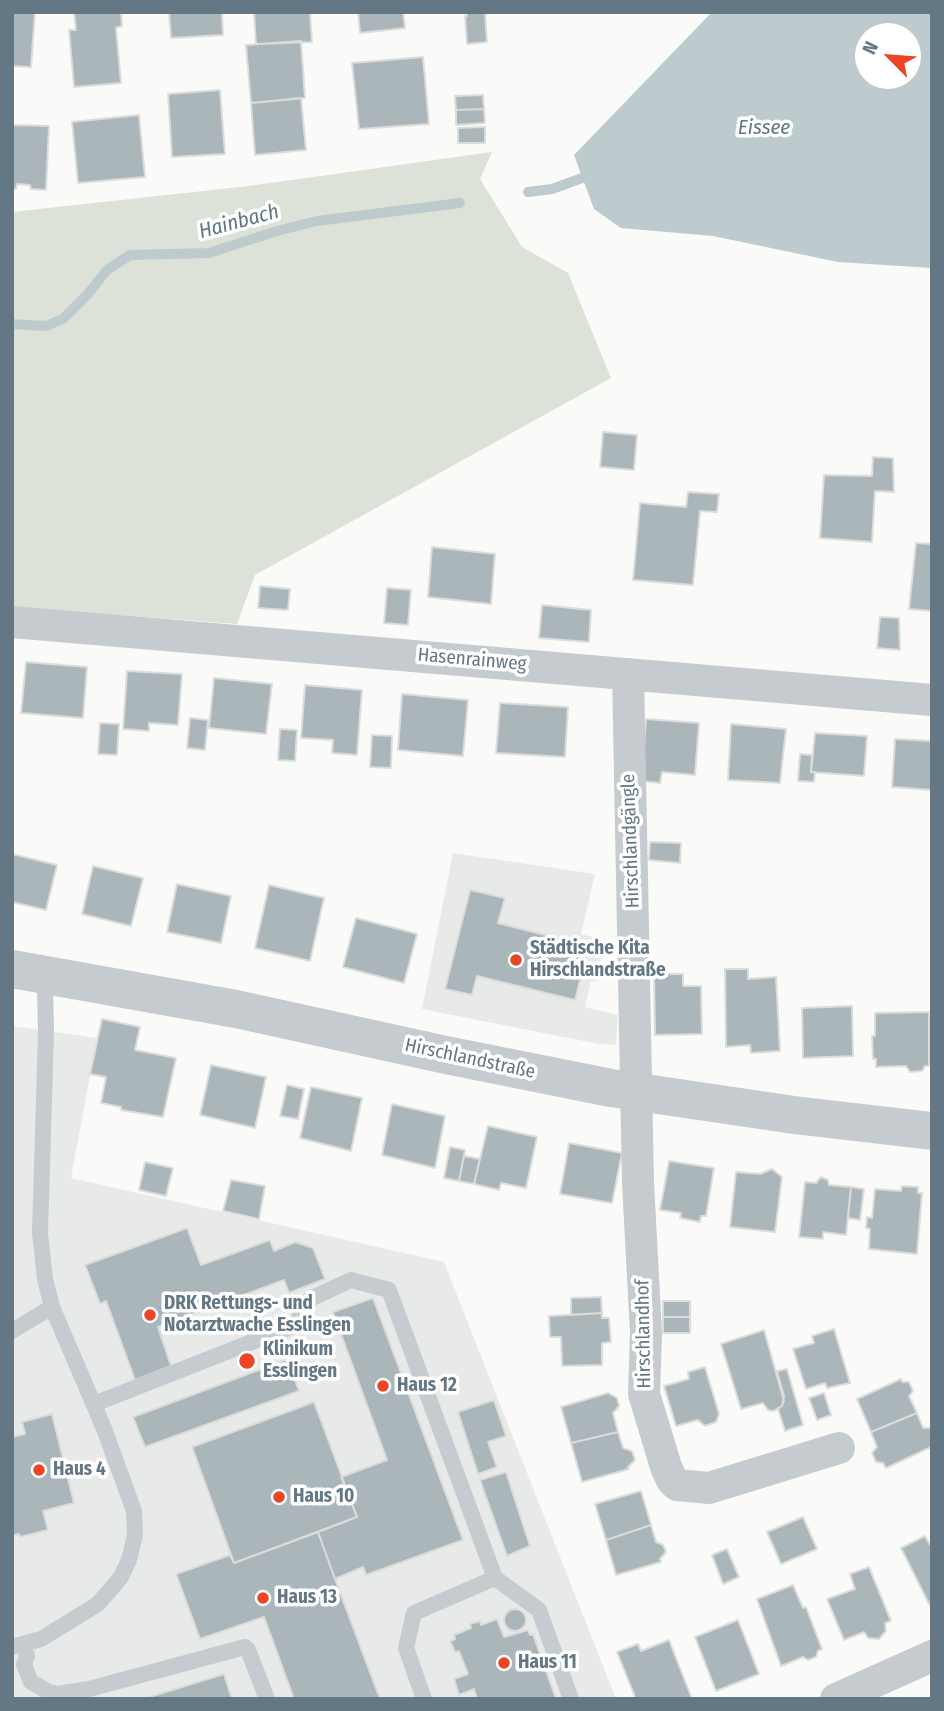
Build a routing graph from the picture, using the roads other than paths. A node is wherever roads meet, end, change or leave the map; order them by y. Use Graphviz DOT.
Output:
graph roads {
  1 [pos="12,622"];
  2 [pos="628,674"];
  3 [pos="932,700"];
  4 [pos="12,969"];
  5 [pos="51,976"];
  6 [pos="638,1092"];
  7 [pos="932,1131"];
  8 [pos="52,1307"];
  9 [pos="12,1331"];
  10 [pos="94,1404"];
  11 [pos="839,1448"];
  12 [pos="495,1577"];
  13 [pos="41,1639"];
  14 [pos="12,1647"];
  15 [pos="27,1655"];
  16 [pos="932,1656"];
  17 [pos="12,1670"];
  18 [pos="267,1699"];
  19 [pos="425,1699"];
  20 [pos="571,1699"];
  21 [pos="836,1699"];
  1 -- 2 [label="street, Hasenrainweg"];
  2 -- 3 [label="street, Hasenrainweg"];
  2 -- 6 [label="street, Hirschlandgängle"];
  4 -- 5 [label="street, Hirschlandstraße"];
  5 -- 6 [label="street, Hirschlandstraße"];
  5 -- 8 [label="lane"];
  6 -- 7 [label="street, Hirschlandstraße"];
  6 -- 11 [label="street, Hirschlandhof"];
  8 -- 9 [label="lane"];
  8 -- 10 [label="lane"];
  10 -- 12 [label="lane"];
  10 -- 13 [label="lane"];
  12 -- 19 [label="lane"];
  12 -- 20 [label="lane"];
  13 -- 14 [label="lane"];
  13 -- 15 [label="lane"];
  15 -- 17 [label="lane"];
  15 -- 18 [label="lane"];
  16 -- 21 [label="street"];
}
